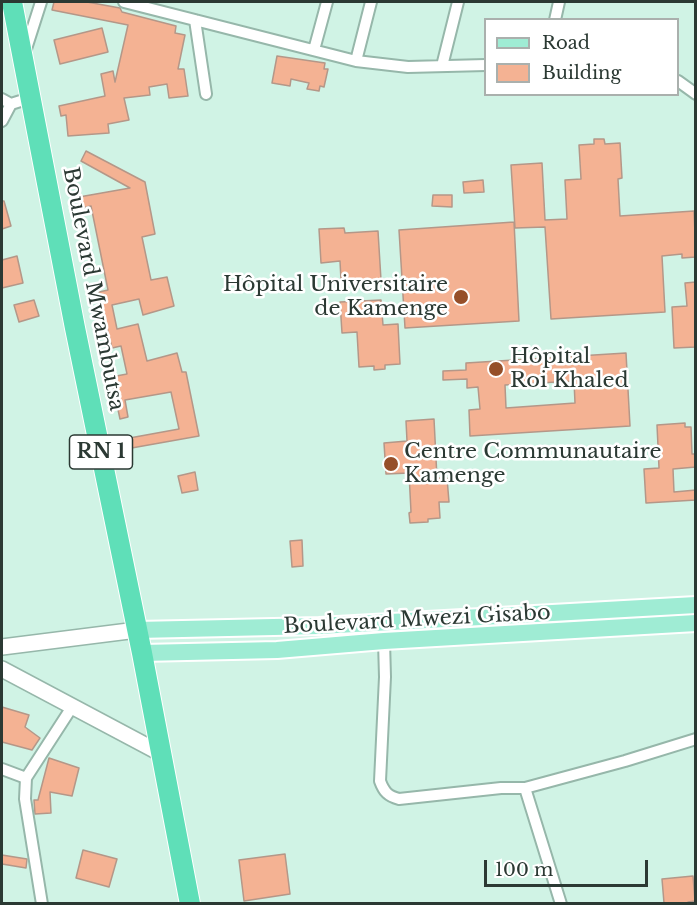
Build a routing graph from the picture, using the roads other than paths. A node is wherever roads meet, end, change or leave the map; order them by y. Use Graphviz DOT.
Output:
graph roads {
  1 [pos="12,2"];
  2 [pos="41,2"];
  3 [pos="124,2"];
  4 [pos="327,2"];
  5 [pos="371,2"];
  6 [pos="458,2"];
  7 [pos="559,2"];
  8 [pos="555,18"];
  9 [pos="195,20"];
  10 [pos="314,50"];
  11 [pos="23,58"];
  12 [pos="356,61"];
  13 [pos="484,65"];
  14 [pos="442,66"];
  15 [pos="679,83"];
  16 [pos="206,94"];
  17 [pos="696,94"];
  18 [pos="30,98"];
  19 [pos="6,102"];
  20 [pos="2,121"];
  21 [pos="696,605"];
  22 [pos="591,611"];
  23 [pos="696,623"];
  24 [pos="137,630"];
  25 [pos="593,630"];
  26 [pos="384,641"];
  27 [pos="2,647"];
  28 [pos="142,653"];
  29 [pos="2,669"];
  30 [pos="72,707"];
  31 [pos="696,739"];
  32 [pos="160,753"];
  33 [pos="2,769"];
  34 [pos="26,778"];
  35 [pos="525,788"];
  36 [pos="42,903"];
  37 [pos="190,903"];
  38 [pos="561,903"];
  1 -- 11 [label="highway, Boulevard Mwambutsa / RN 1"];
  2 -- 11 [label="street"];
  3 -- 9 [label="street"];
  4 -- 10 [label="street"];
  5 -- 12 [label="street"];
  6 -- 14 [label="street"];
  7 -- 8 [label="street"];
  9 -- 10 [label="street"];
  9 -- 16 [label="street"];
  10 -- 12 [label="street"];
  11 -- 18 [label="highway, Boulevard Mwambutsa / RN 1"];
  12 -- 14 [label="street"];
  13 -- 14 [label="street"];
  15 -- 17 [label="street"];
  18 -- 19 [label="street"];
  18 -- 24 [label="highway, Boulevard Mwambutsa / RN 1"];
  19 -- 20 [label="street"];
  21 -- 22 [label="main road, Boulevard Mwezi Gisabo"];
  22 -- 24 [label="main road, Boulevard Mwezi Gisabo"];
  22 -- 25 [label="main road"];
  23 -- 25 [label="main road, Boulevard Mwezi Gisabo"];
  24 -- 27 [label="street"];
  24 -- 28 [label="highway, Boulevard Mwambutsa / RN 1"];
  25 -- 26 [label="main road, Boulevard Mwezi Gisabo"];
  26 -- 28 [label="main road, Boulevard Mwezi Gisabo"];
  26 -- 35 [label="street"];
  28 -- 32 [label="highway, Boulevard Mwambutsa / RN 1"];
  29 -- 30 [label="street"];
  30 -- 32 [label="street"];
  30 -- 34 [label="street"];
  31 -- 35 [label="street"];
  32 -- 37 [label="highway, Boulevard Mwambutsa / RN 1"];
  33 -- 34 [label="street"];
  34 -- 36 [label="street"];
  35 -- 38 [label="street"];
}
